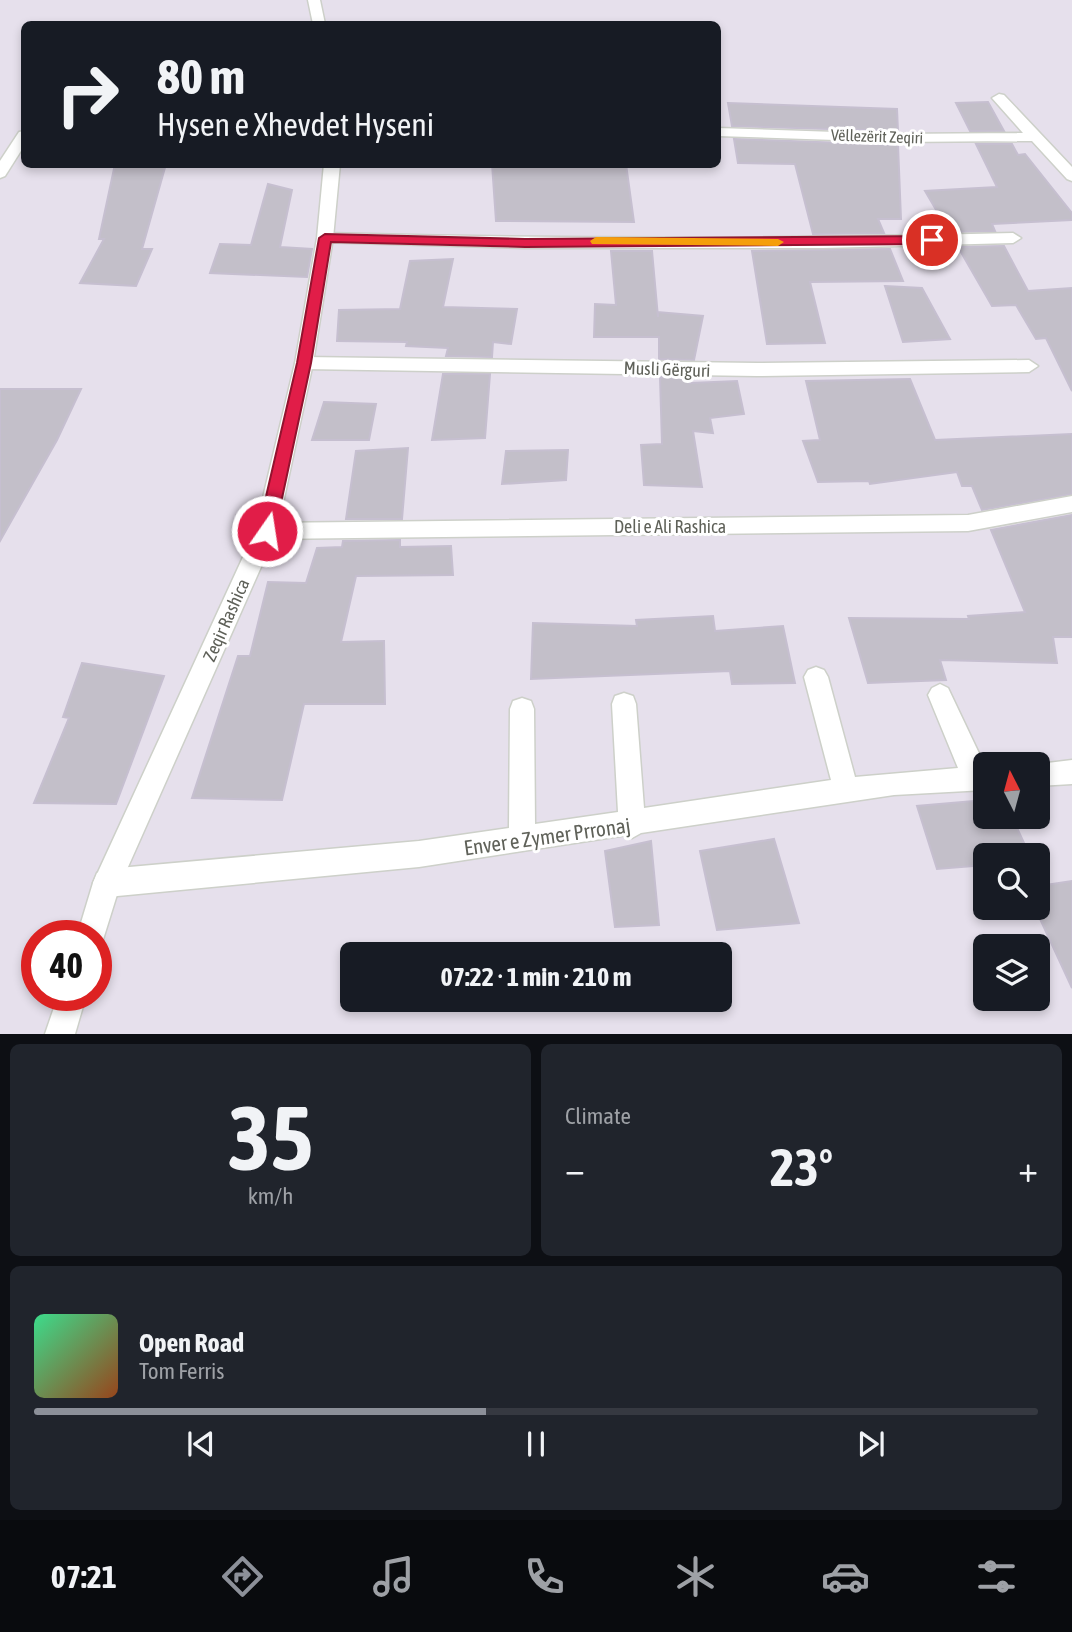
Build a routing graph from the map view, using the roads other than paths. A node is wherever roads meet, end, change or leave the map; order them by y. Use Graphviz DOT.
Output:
graph roads {
  1 [pos="314,0"];
  2 [pos="318,21"];
  3 [pos="999,99"];
  4 [pos="721,132"];
  5 [pos="1036,137"];
  6 [pos="21,140"];
  7 [pos="332,168"];
  8 [pos="0,173"];
  9 [pos="1072,176"];
  10 [pos="325,238"];
  11 [pos="1013,238"];
  12 [pos="304,363"];
  13 [pos="1029,366"];
  14 [pos="1072,504"];
  15 [pos="267,531"];
  16 [pos="816,677"];
  17 [pos="940,695"];
  18 [pos="624,704"];
  19 [pos="522,709"];
  20 [pos="973,763"];
  21 [pos="1072,772"];
  22 [pos="1050,773"];
  23 [pos="973,778"];
  24 [pos="846,790"];
  25 [pos="632,825"];
  26 [pos="522,840"];
  27 [pos="107,883"];
  28 [pos="96,920"];
  29 [pos="67,1011"];
  30 [pos="60,1034"];
  1 -- 2 [label="street"];
  3 -- 5 [label="street"];
  4 -- 5 [label="street, Vëllezërit Zeqiri"];
  5 -- 9 [label="street"];
  6 -- 8 [label="street"];
  7 -- 10 [label="street, Zeqir Rashica"];
  10 -- 11 [label="street"];
  10 -- 12 [label="street, Zeqir Rashica"];
  12 -- 13 [label="street, Musli Gërguri"];
  12 -- 15 [label="street, Zeqir Rashica"];
  14 -- 15 [label="street, Deli e Ali Rashica"];
  15 -- 27 [label="street, Zeqir Rashica"];
  16 -- 24 [label="street"];
  17 -- 20 [label="street"];
  18 -- 25 [label="street"];
  19 -- 26 [label="street"];
  21 -- 22 [label="street"];
  23 -- 24 [label="street, Enver e Zymer Prronaj"];
  24 -- 25 [label="street, Enver e Zymer Prronaj"];
  25 -- 26 [label="street, Enver e Zymer Prronaj"];
  26 -- 27 [label="street, Enver e Zymer Prronaj"];
  27 -- 28 [label="street, Zeqir Rashica"];
  29 -- 30 [label="street"];
}
